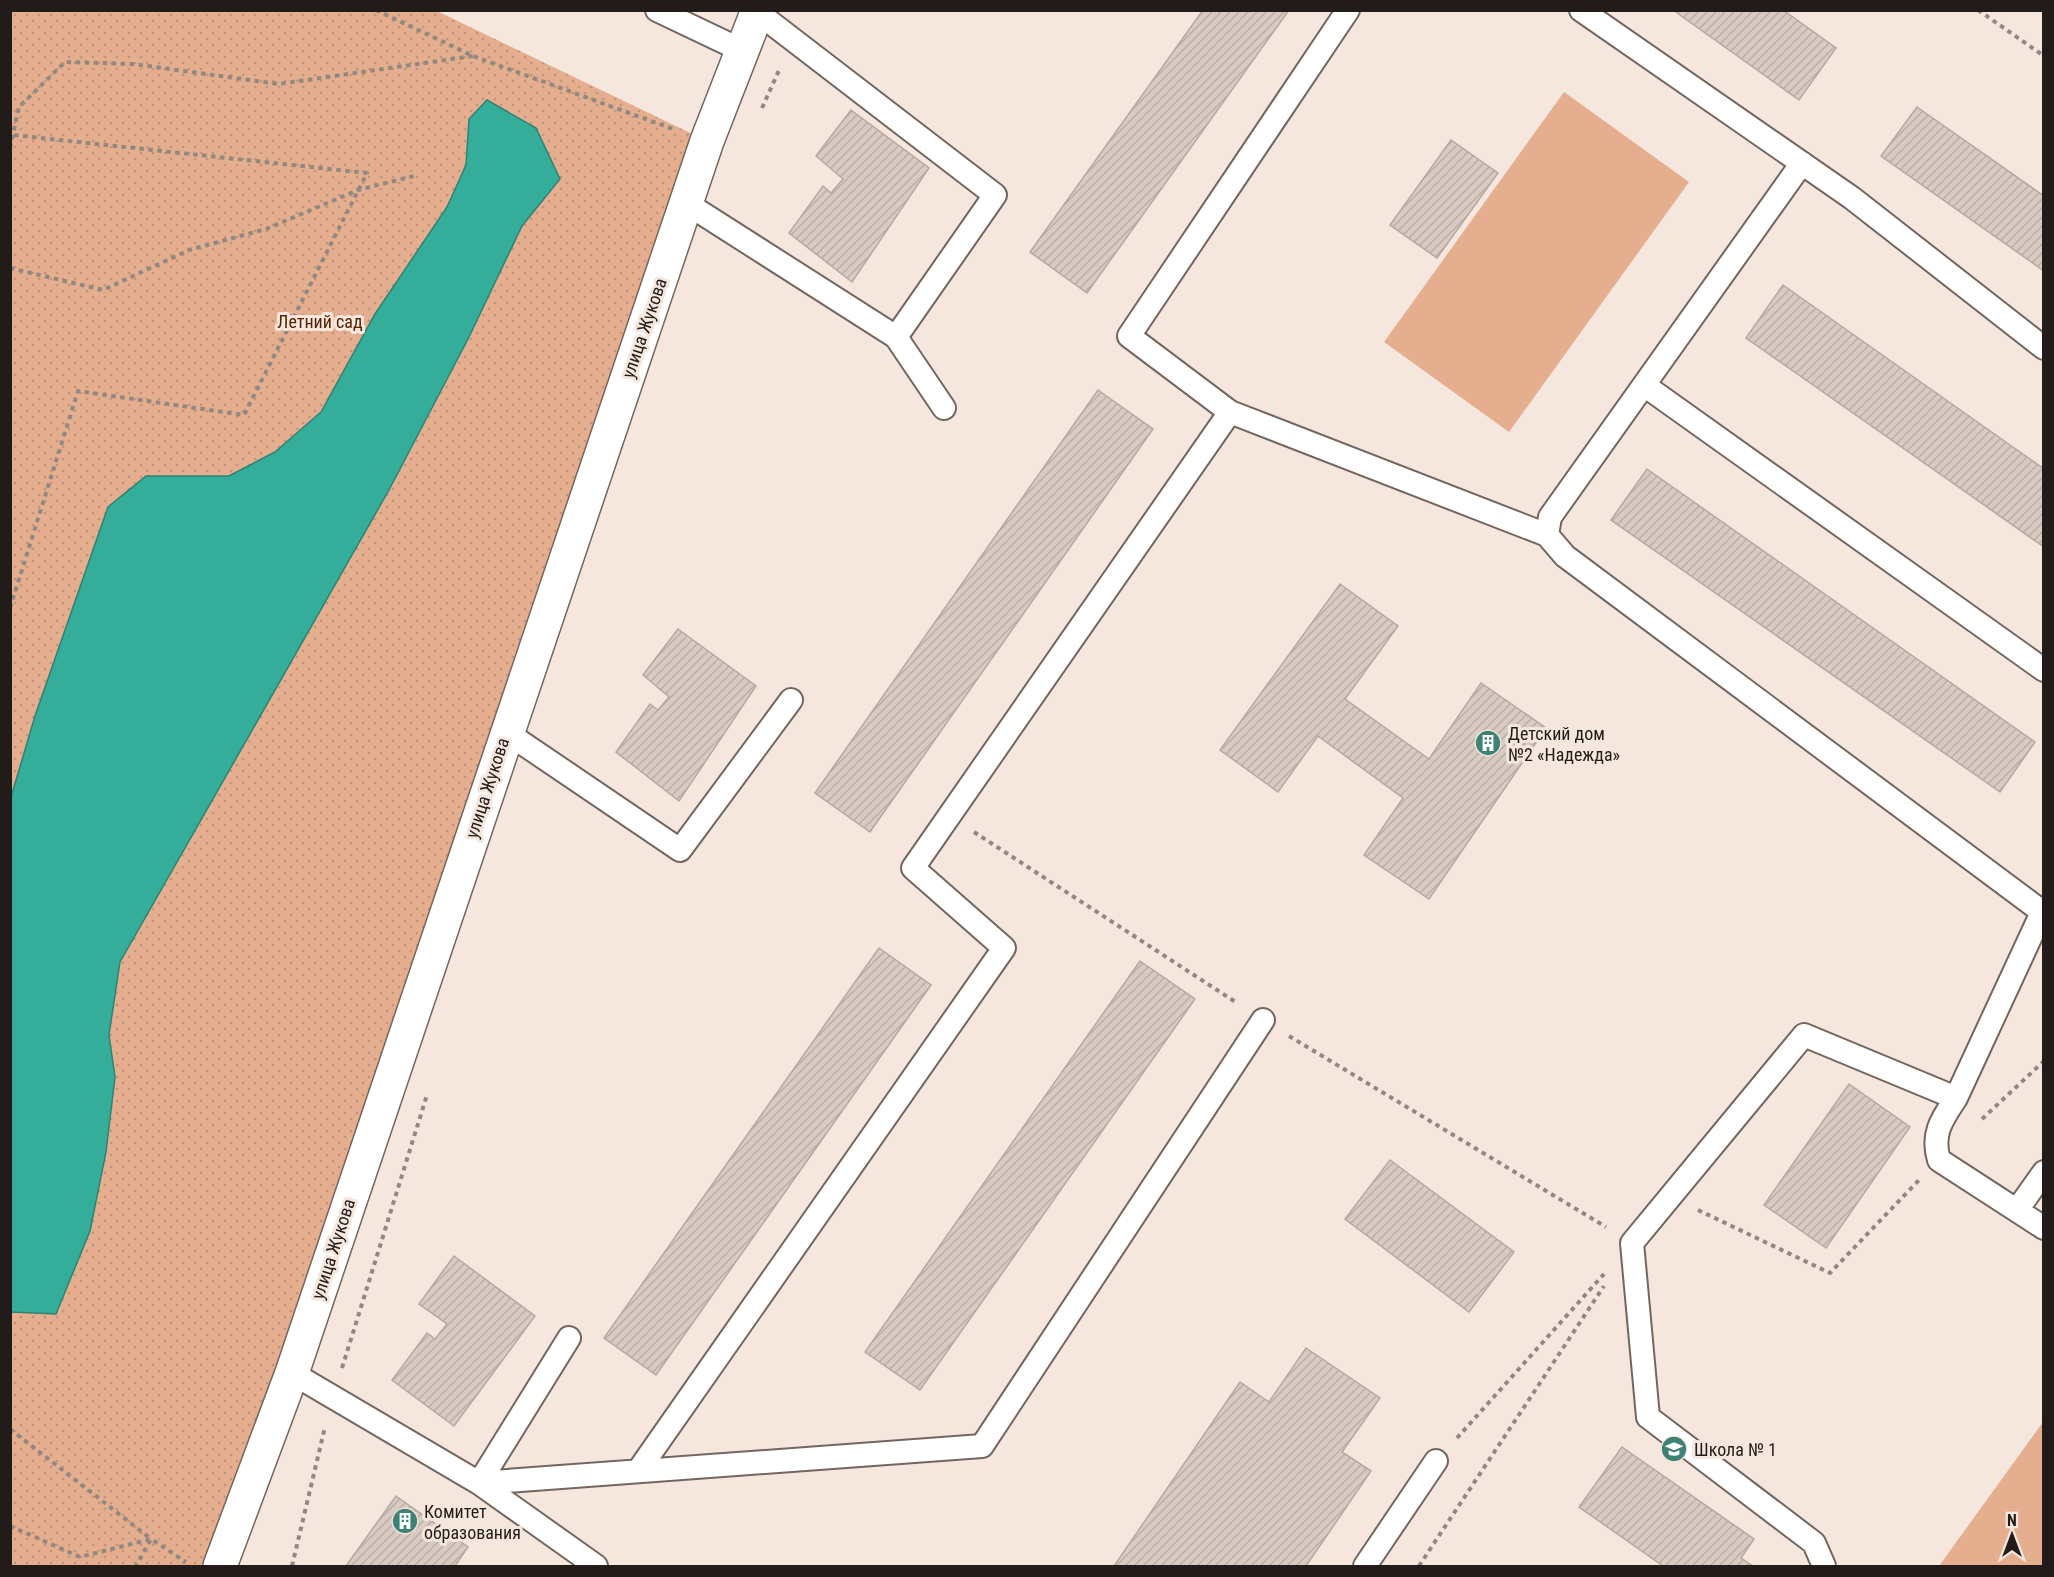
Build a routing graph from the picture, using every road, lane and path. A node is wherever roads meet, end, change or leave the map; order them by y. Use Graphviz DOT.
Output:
graph roads {
  1 [pos="376,10"];
  2 [pos="657,10"];
  3 [pos="1348,10"];
  4 [pos="1581,10"];
  5 [pos="1978,10"];
  6 [pos="758,11"];
  7 [pos="741,50"];
  8 [pos="473,56"];
  9 [pos="2043,56"];
  10 [pos="13,135"];
  11 [pos="707,141"];
  12 [pos="10,148"];
  13 [pos="1802,163"];
  14 [pos="417,175"];
  15 [pos="358,190"];
  16 [pos="686,203"];
  17 [pos="10,268"];
  18 [pos="896,337"];
  19 [pos="2043,348"];
  20 [pos="1644,385"];
  21 [pos="944,408"];
  22 [pos="1230,412"];
  23 [pos="1547,535"];
  24 [pos="10,608"];
  25 [pos="2043,670"];
  26 [pos="790,700"];
  27 [pos="506,732"];
  28 [pos="2042,910"];
  29 [pos="1263,1020"];
  30 [pos="2043,1061"];
  31 [pos="1956,1098"];
  32 [pos="1939,1160"];
  33 [pos="2043,1172"];
  34 [pos="1670,1197"];
  35 [pos="2017,1210"];
  36 [pos="2043,1228"];
  37 [pos="1632,1243"];
  38 [pos="569,1338"];
  39 [pos="292,1373"];
  40 [pos="332,1398"];
  41 [pos="10,1429"];
  42 [pos="1436,1461"];
  43 [pos="638,1471"];
  44 [pos="479,1484"];
  45 [pos="10,1526"];
  46 [pos="151,1539"];
  47 [pos="136,1566"];
  48 [pos="192,1566"];
  49 [pos="220,1566"];
  50 [pos="292,1566"];
  51 [pos="596,1566"];
  52 [pos="1365,1566"];
  53 [pos="1419,1566"];
  54 [pos="1824,1566"];
  1 -- 8 [label="path"];
  2 -- 7 [label="lane"];
  3 -- 22 [label="lane"];
  4 -- 13 [label="lane"];
  5 -- 9 [label="path"];
  6 -- 7 [label="street, улица Жукова"];
  6 -- 18 [label="lane"];
  7 -- 11 [label="street, улица Жукова"];
  8 -- 10 [label="path"];
  8 -- 11 [label="path"];
  10 -- 12 [label="path"];
  10 -- 15 [label="path"];
  11 -- 16 [label="street, улица Жукова"];
  13 -- 19 [label="lane"];
  13 -- 20 [label="lane"];
  14 -- 15 [label="path"];
  15 -- 17 [label="path"];
  15 -- 24 [label="path"];
  16 -- 18 [label="lane"];
  16 -- 27 [label="street, улица Жукова"];
  18 -- 21 [label="lane"];
  20 -- 23 [label="lane"];
  20 -- 25 [label="lane"];
  22 -- 23 [label="lane"];
  22 -- 43 [label="lane"];
  23 -- 28 [label="lane"];
  26 -- 27 [label="lane"];
  27 -- 39 [label="street, улица Жукова"];
  28 -- 31 [label="lane"];
  29 -- 43 [label="lane"];
  30 -- 32 [label="path"];
  31 -- 32 [label="lane"];
  31 -- 34 [label="lane"];
  32 -- 34 [label="path"];
  32 -- 35 [label="lane"];
  33 -- 35 [label="lane"];
  34 -- 37 [label="lane"];
  35 -- 36 [label="lane"];
  37 -- 42 [label="path"];
  37 -- 53 [label="path"];
  37 -- 54 [label="lane"];
  38 -- 44 [label="lane"];
  39 -- 40 [label="lane"];
  39 -- 49 [label="street, улица Жукова"];
  40 -- 44 [label="lane"];
  40 -- 50 [label="path"];
  41 -- 46 [label="path"];
  42 -- 52 [label="lane"];
  43 -- 44 [label="lane"];
  44 -- 51 [label="lane"];
  45 -- 46 [label="path"];
  46 -- 47 [label="path"];
  46 -- 48 [label="path"];
}
